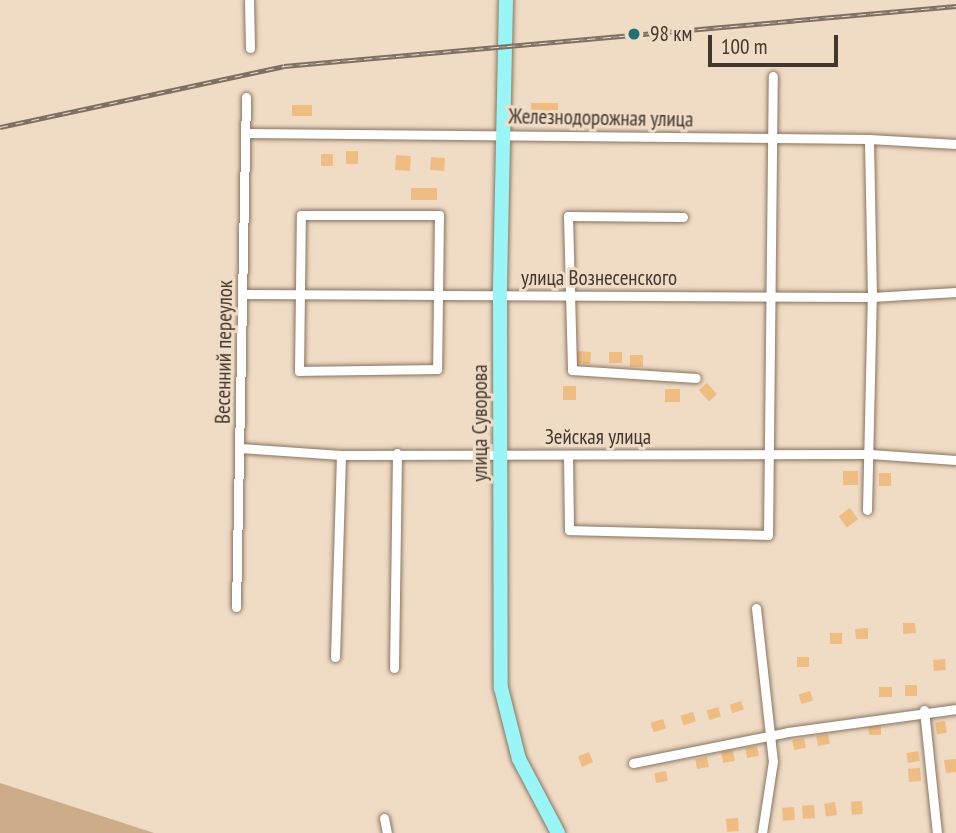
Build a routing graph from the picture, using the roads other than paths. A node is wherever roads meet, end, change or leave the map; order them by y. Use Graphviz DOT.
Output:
graph roads {
  1 [pos="249,0"];
  2 [pos="506,0"];
  3 [pos="250,48"];
  4 [pos="773,76"];
  5 [pos="246,97"];
  6 [pos="246,133"];
  7 [pos="506,135"];
  8 [pos="773,137"];
  9 [pos="869,139"];
  10 [pos="956,144"];
  11 [pos="683,217"];
  12 [pos="956,292"];
  13 [pos="301,293"];
  14 [pos="242,294"];
  15 [pos="571,295"];
  16 [pos="770,295"];
  17 [pos="435,296"];
  18 [pos="500,297"];
  19 [pos="872,298"];
  20 [pos="695,378"];
  21 [pos="240,447"];
  22 [pos="501,452"];
  23 [pos="397,453"];
  24 [pos="768,454"];
  25 [pos="870,454"];
  26 [pos="341,455"];
  27 [pos="568,457"];
  28 [pos="956,460"];
  29 [pos="867,510"];
  30 [pos="236,607"];
  31 [pos="756,608"];
  32 [pos="335,657"];
  33 [pos="394,668"];
  34 [pos="956,709"];
  35 [pos="924,710"];
  36 [pos="768,736"];
  37 [pos="633,763"];
  38 [pos="384,818"];
  39 [pos="387,833"];
  40 [pos="558,833"];
  41 [pos="762,833"];
  42 [pos="937,833"];
  1 -- 3 [label="street"];
  2 -- 7 [label="main road, улица Суворова"];
  4 -- 8 [label="street"];
  5 -- 6 [label="street, Весенний переулок"];
  6 -- 7 [label="street, Железнодорожная улица"];
  6 -- 14 [label="street, Весенний переулок"];
  7 -- 8 [label="street, Железнодорожная улица"];
  7 -- 18 [label="main road, улица Суворова"];
  8 -- 9 [label="street, Железнодорожная улица"];
  8 -- 16 [label="street"];
  9 -- 10 [label="street, Железнодорожная улица"];
  9 -- 19 [label="street"];
  11 -- 15 [label="street"];
  12 -- 19 [label="street, улица Вознесенского"];
  13 -- 14 [label="street, улица Вознесенского"];
  13 -- 17 [label="street, улица Вознесенского"];
  13 -- 17 [label="street"];
  13 -- 17 [label="street"];
  14 -- 21 [label="street, Весенний переулок"];
  15 -- 16 [label="street, улица Вознесенского"];
  15 -- 18 [label="street, улица Вознесенского"];
  15 -- 20 [label="street"];
  16 -- 19 [label="street, улица Вознесенского"];
  16 -- 24 [label="street"];
  17 -- 18 [label="street, улица Вознесенского"];
  18 -- 22 [label="main road, улица Суворова"];
  19 -- 25 [label="street"];
  21 -- 26 [label="street, Зейская улица"];
  21 -- 30 [label="street, Весенний переулок"];
  22 -- 23 [label="street, Зейская улица"];
  22 -- 27 [label="street, Зейская улица"];
  22 -- 40 [label="main road, улица Суворова"];
  23 -- 26 [label="street, Зейская улица"];
  23 -- 33 [label="street"];
  24 -- 25 [label="street, Зейская улица"];
  24 -- 27 [label="street, Зейская улица"];
  24 -- 27 [label="street"];
  25 -- 28 [label="street, Зейская улица"];
  25 -- 29 [label="street"];
  26 -- 32 [label="street"];
  31 -- 36 [label="street"];
  34 -- 35 [label="street"];
  35 -- 36 [label="street"];
  35 -- 42 [label="street"];
  36 -- 37 [label="street"];
  36 -- 41 [label="street"];
  38 -- 39 [label="street"];
}
